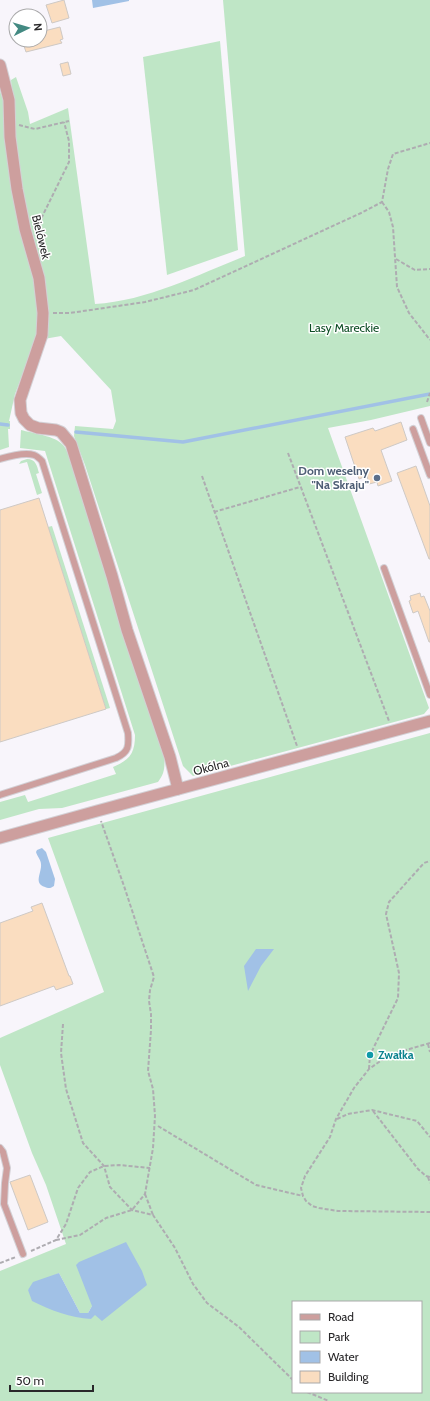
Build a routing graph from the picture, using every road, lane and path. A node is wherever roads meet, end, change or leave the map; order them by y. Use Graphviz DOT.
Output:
graph roads {
  1 [pos="0,65"];
  2 [pos="69,121"];
  3 [pos="8,122"];
  4 [pos="64,122"];
  5 [pos="430,143"];
  6 [pos="382,202"];
  7 [pos="29,244"];
  8 [pos="396,259"];
  9 [pos="430,269"];
  10 [pos="43,312"];
  11 [pos="430,340"];
  12 [pos="430,393"];
  13 [pos="427,402"];
  14 [pos="421,418"];
  15 [pos="413,429"];
  16 [pos="430,443"];
  17 [pos="288,453"];
  18 [pos="0,459"];
  19 [pos="430,475"];
  20 [pos="202,476"];
  21 [pos="300,487"];
  22 [pos="214,512"];
  23 [pos="384,568"];
  24 [pos="430,695"];
  25 [pos="430,721"];
  26 [pos="393,730"];
  27 [pos="300,756"];
  28 [pos="178,789"];
  29 [pos="0,795"];
  30 [pos="97,811"];
  31 [pos="0,838"];
  32 [pos="430,861"];
  33 [pos="62,1024"];
  34 [pos="429,1044"];
  35 [pos="430,1052"];
  36 [pos="369,1069"];
  37 [pos="372,1110"];
  38 [pos="336,1119"];
  39 [pos="158,1126"];
  40 [pos="430,1137"];
  41 [pos="0,1148"];
  42 [pos="104,1166"];
  43 [pos="150,1168"];
  44 [pos="429,1177"];
  45 [pos="430,1183"];
  46 [pos="145,1194"];
  47 [pos="303,1196"];
  48 [pos="132,1210"];
  49 [pos="430,1212"];
  50 [pos="153,1215"];
  51 [pos="56,1240"];
  52 [pos="23,1254"];
  53 [pos="0,1263"];
  54 [pos="292,1379"];
  55 [pos="309,1393"];
  56 [pos="329,1401"];
  1 -- 3 [label="street, Bielówek"];
  2 -- 4 [label="path"];
  3 -- 4 [label="path"];
  3 -- 7 [label="street, Bielówek"];
  4 -- 7 [label="path"];
  5 -- 6 [label="path"];
  6 -- 8 [label="path"];
  6 -- 10 [label="path"];
  7 -- 10 [label="street, Bielówek"];
  8 -- 9 [label="path"];
  8 -- 11 [label="path"];
  10 -- 28 [label="street, Bielówek"];
  12 -- 13 [label="path"];
  14 -- 16 [label="lane"];
  15 -- 19 [label="lane"];
  17 -- 21 [label="path"];
  18 -- 29 [label="lane"];
  20 -- 22 [label="path"];
  21 -- 22 [label="path"];
  21 -- 26 [label="path"];
  22 -- 27 [label="path"];
  23 -- 24 [label="lane"];
  25 -- 26 [label="street, Okólna"];
  26 -- 27 [label="street, Okólna"];
  27 -- 28 [label="street, Okólna"];
  28 -- 30 [label="street, Okólna"];
  30 -- 31 [label="street, Okólna"];
  30 -- 43 [label="path"];
  32 -- 36 [label="path"];
  33 -- 42 [label="path"];
  34 -- 35 [label="path"];
  34 -- 36 [label="path"];
  36 -- 38 [label="path"];
  37 -- 38 [label="path"];
  37 -- 40 [label="path"];
  37 -- 44 [label="path"];
  38 -- 47 [label="path"];
  39 -- 47 [label="path"];
  41 -- 52 [label="lane"];
  42 -- 43 [label="path"];
  42 -- 48 [label="path"];
  42 -- 51 [label="path"];
  43 -- 46 [label="path"];
  44 -- 45 [label="path"];
  46 -- 48 [label="path"];
  46 -- 50 [label="path"];
  47 -- 49 [label="path"];
  48 -- 50 [label="path"];
  48 -- 51 [label="path"];
  50 -- 54 [label="path"];
  51 -- 52 [label="path"];
  52 -- 53 [label="path"];
  55 -- 56 [label="path"];
}
